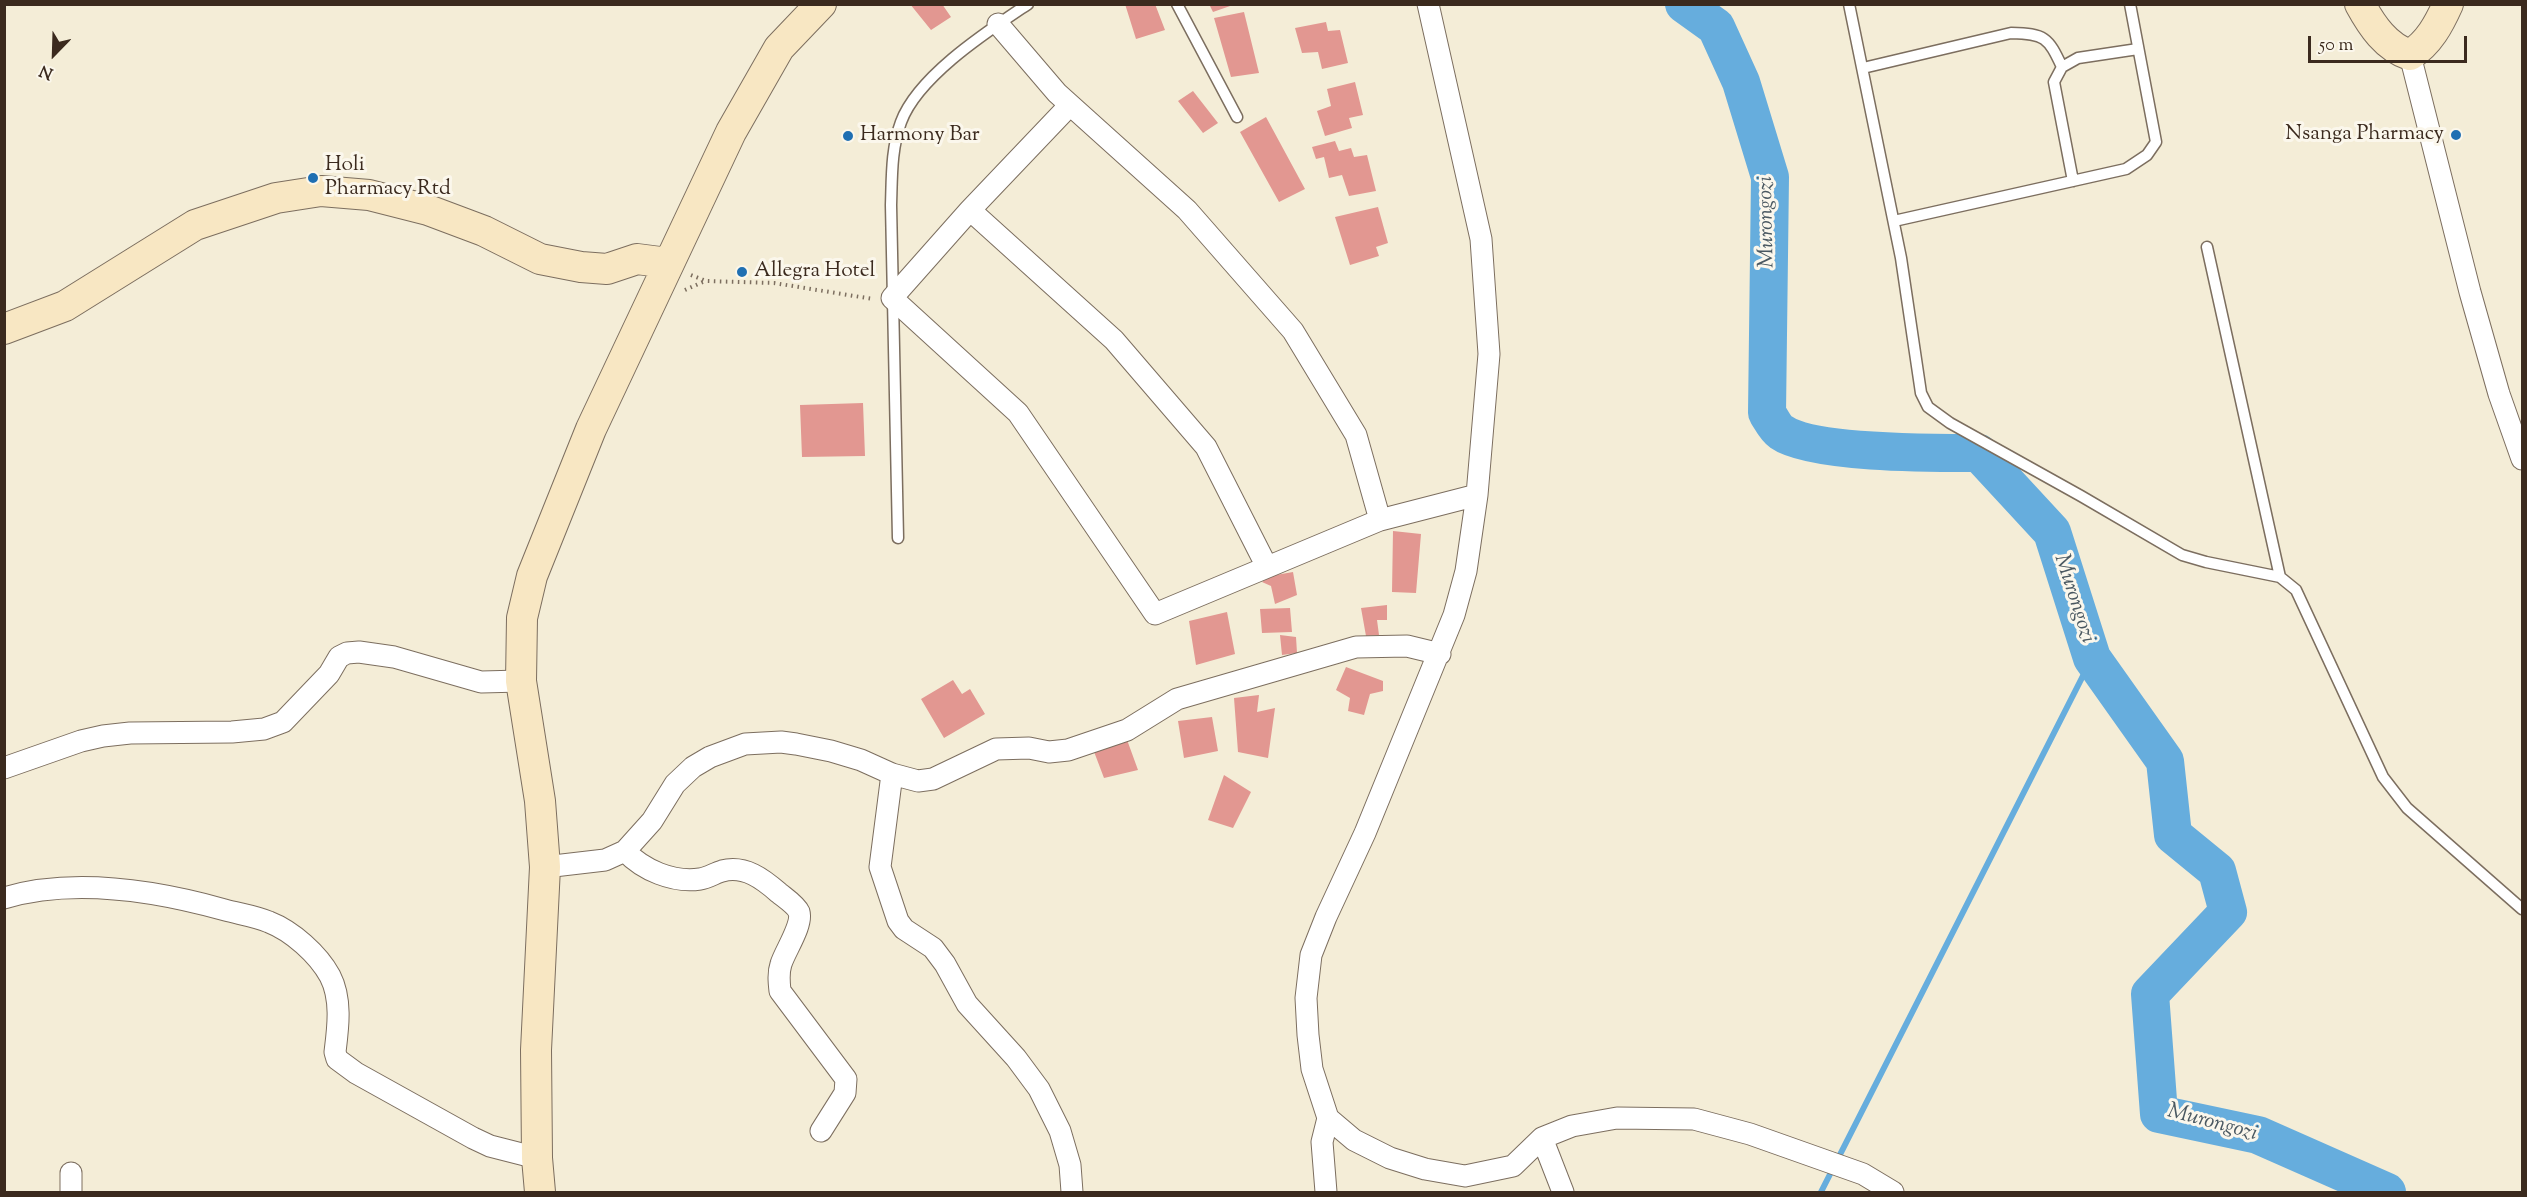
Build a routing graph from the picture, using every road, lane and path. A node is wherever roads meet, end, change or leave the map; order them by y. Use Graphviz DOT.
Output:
graph roads {
  1 [pos="821,4"];
  2 [pos="1028,4"];
  3 [pos="1177,4"];
  4 [pos="1428,4"];
  5 [pos="1849,4"];
  6 [pos="2130,4"];
  7 [pos="2360,4"];
  8 [pos="2448,4"];
  9 [pos="999,24"];
  10 [pos="2138,49"];
  11 [pos="2410,55"];
  12 [pos="2062,67"];
  13 [pos="1863,68"];
  14 [pos="1070,105"];
  15 [pos="1238,117"];
  16 [pos="2073,181"];
  17 [pos="970,210"];
  18 [pos="1894,220"];
  19 [pos="2207,247"];
  20 [pos="668,263"];
  21 [pos="892,298"];
  22 [pos="4,329"];
  23 [pos="2523,459"];
  24 [pos="1477,495"];
  25 [pos="1380,520"];
  26 [pos="898,538"];
  27 [pos="1267,567"];
  28 [pos="2280,577"];
  29 [pos="1440,654"];
  30 [pos="521,681"];
  31 [pos="4,768"];
  32 [pos="892,774"];
  33 [pos="625,851"];
  34 [pos="545,867"];
  35 [pos="4,898"];
  36 [pos="2523,909"];
  37 [pos="1328,1118"];
  38 [pos="821,1131"];
  39 [pos="1542,1138"];
  40 [pos="537,1158"];
  41 [pos="540,1192"];
  42 [pos="1072,1192"];
  43 [pos="1326,1192"];
  44 [pos="1563,1192"];
  45 [pos="1893,1192"];
  1 -- 20 [label="street"];
  2 -- 9 [label="lane"];
  3 -- 15 [label="lane"];
  4 -- 24 [label="street"];
  5 -- 13 [label="lane"];
  6 -- 10 [label="lane"];
  7 -- 11 [label="street"];
  8 -- 11 [label="street"];
  9 -- 14 [label="street"];
  9 -- 21 [label="lane"];
  10 -- 12 [label="lane"];
  10 -- 16 [label="lane"];
  11 -- 23 [label="street"];
  12 -- 13 [label="lane"];
  12 -- 16 [label="lane"];
  13 -- 18 [label="lane"];
  14 -- 17 [label="street"];
  14 -- 25 [label="street"];
  16 -- 18 [label="lane"];
  17 -- 21 [label="street"];
  17 -- 27 [label="street"];
  18 -- 28 [label="lane"];
  19 -- 28 [label="lane"];
  20 -- 21 [label="path"];
  20 -- 22 [label="street"];
  20 -- 30 [label="street"];
  21 -- 26 [label="lane"];
  21 -- 27 [label="street"];
  24 -- 25 [label="street"];
  24 -- 29 [label="street"];
  25 -- 27 [label="street"];
  28 -- 36 [label="lane"];
  29 -- 32 [label="street"];
  29 -- 37 [label="street"];
  30 -- 31 [label="street"];
  30 -- 34 [label="street"];
  32 -- 33 [label="street"];
  32 -- 42 [label="street"];
  33 -- 34 [label="street"];
  33 -- 38 [label="street"];
  34 -- 40 [label="street"];
  35 -- 40 [label="street"];
  37 -- 39 [label="street"];
  37 -- 43 [label="street"];
  39 -- 44 [label="street"];
  39 -- 45 [label="street"];
  40 -- 41 [label="street"];
}
